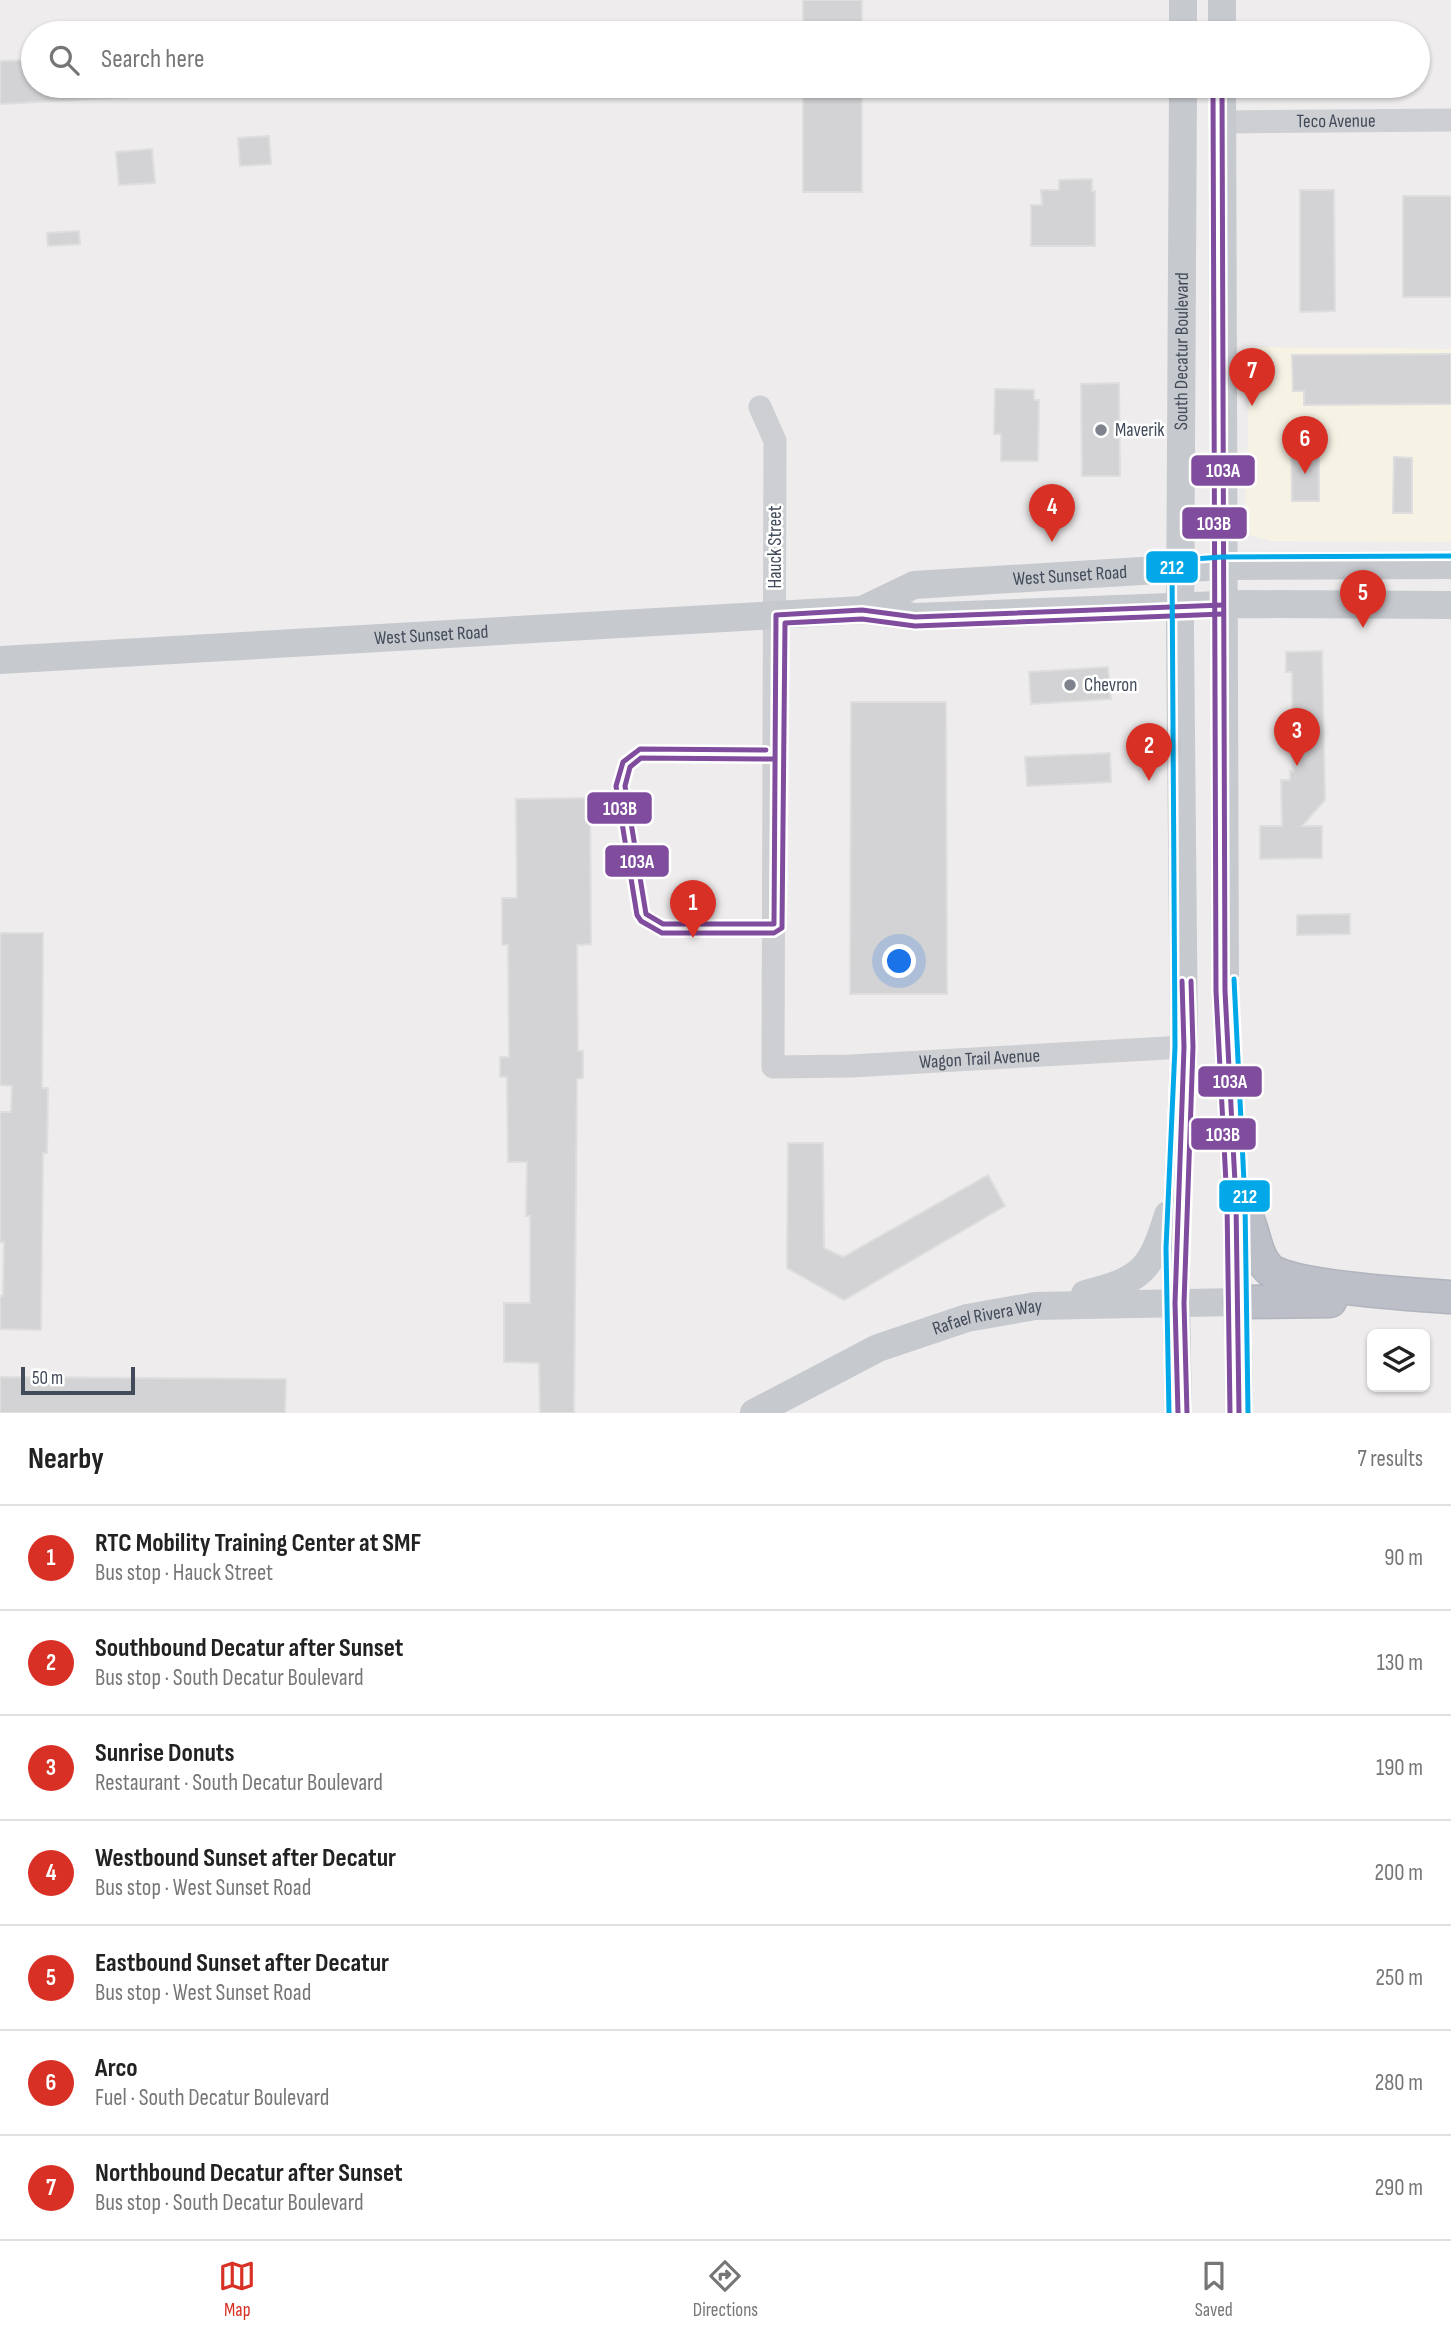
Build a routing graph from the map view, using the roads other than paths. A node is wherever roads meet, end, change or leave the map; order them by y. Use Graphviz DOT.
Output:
graph roads {
  1 [pos="1182,0"];
  2 [pos="1222,0"];
  3 [pos="1183,21"];
  4 [pos="1222,21"];
  5 [pos="1183,98"];
  6 [pos="1199,98"];
  7 [pos="1222,98"];
  8 [pos="1451,120"];
  9 [pos="1222,122"];
  10 [pos="760,407"];
  11 [pos="1451,565"];
  12 [pos="1223,576"];
  13 [pos="1451,582"];
  14 [pos="1180,587"];
  15 [pos="1451,605"];
  16 [pos="862,610"];
  17 [pos="776,615"];
  18 [pos="0,660"];
  19 [pos="1184,1047"];
  20 [pos="773,1067"];
  21 [pos="1179,1176"];
  22 [pos="1236,1202"];
  23 [pos="1415,1294"];
  24 [pos="1451,1297"];
  25 [pos="1238,1302"];
  26 [pos="1175,1303"];
  27 [pos="1035,1306"];
  28 [pos="754,1413"];
  29 [pos="1178,1413"];
  30 [pos="1239,1413"];
  1 -- 3 [label="main road"];
  2 -- 4 [label="main road"];
  5 -- 14 [label="main road, South Decatur Boulevard"];
  6 -- 9 [label="main road"];
  7 -- 9 [label="main road"];
  8 -- 9 [label="street, Teco Avenue"];
  9 -- 12 [label="main road"];
  10 -- 17 [label="street, Hauck Street"];
  11 -- 12 [label="main road, West Sunset Road"];
  12 -- 13 [label="main road"];
  12 -- 14 [label="main road, West Sunset Road"];
  12 -- 14 [label="main road, West Sunset Road"];
  12 -- 15 [label="main road, West Sunset Road"];
  12 -- 22 [label="main road"];
  14 -- 16 [label="main road, West Sunset Road"];
  14 -- 16 [label="main road, West Sunset Road"];
  14 -- 19 [label="main road, South Decatur Boulevard"];
  16 -- 17 [label="main road, West Sunset Road"];
  17 -- 18 [label="main road, West Sunset Road"];
  17 -- 20 [label="street, Hauck Street"];
  19 -- 20 [label="street, Wagon Trail Avenue"];
  19 -- 21 [label="main road, South Decatur Boulevard"];
  21 -- 26 [label="main road, South Decatur Boulevard"];
  21 -- 27 [label="main road"];
  22 -- 23 [label="highway"];
  22 -- 25 [label="main road"];
  23 -- 24 [label="highway"];
  23 -- 25 [label="highway"];
  25 -- 26 [label="main road, Rafael Rivera Way"];
  25 -- 30 [label="main road"];
  26 -- 27 [label="main road, Rafael Rivera Way"];
  26 -- 29 [label="main road, South Decatur Boulevard"];
  27 -- 28 [label="main road, Rafael Rivera Way"];
}
